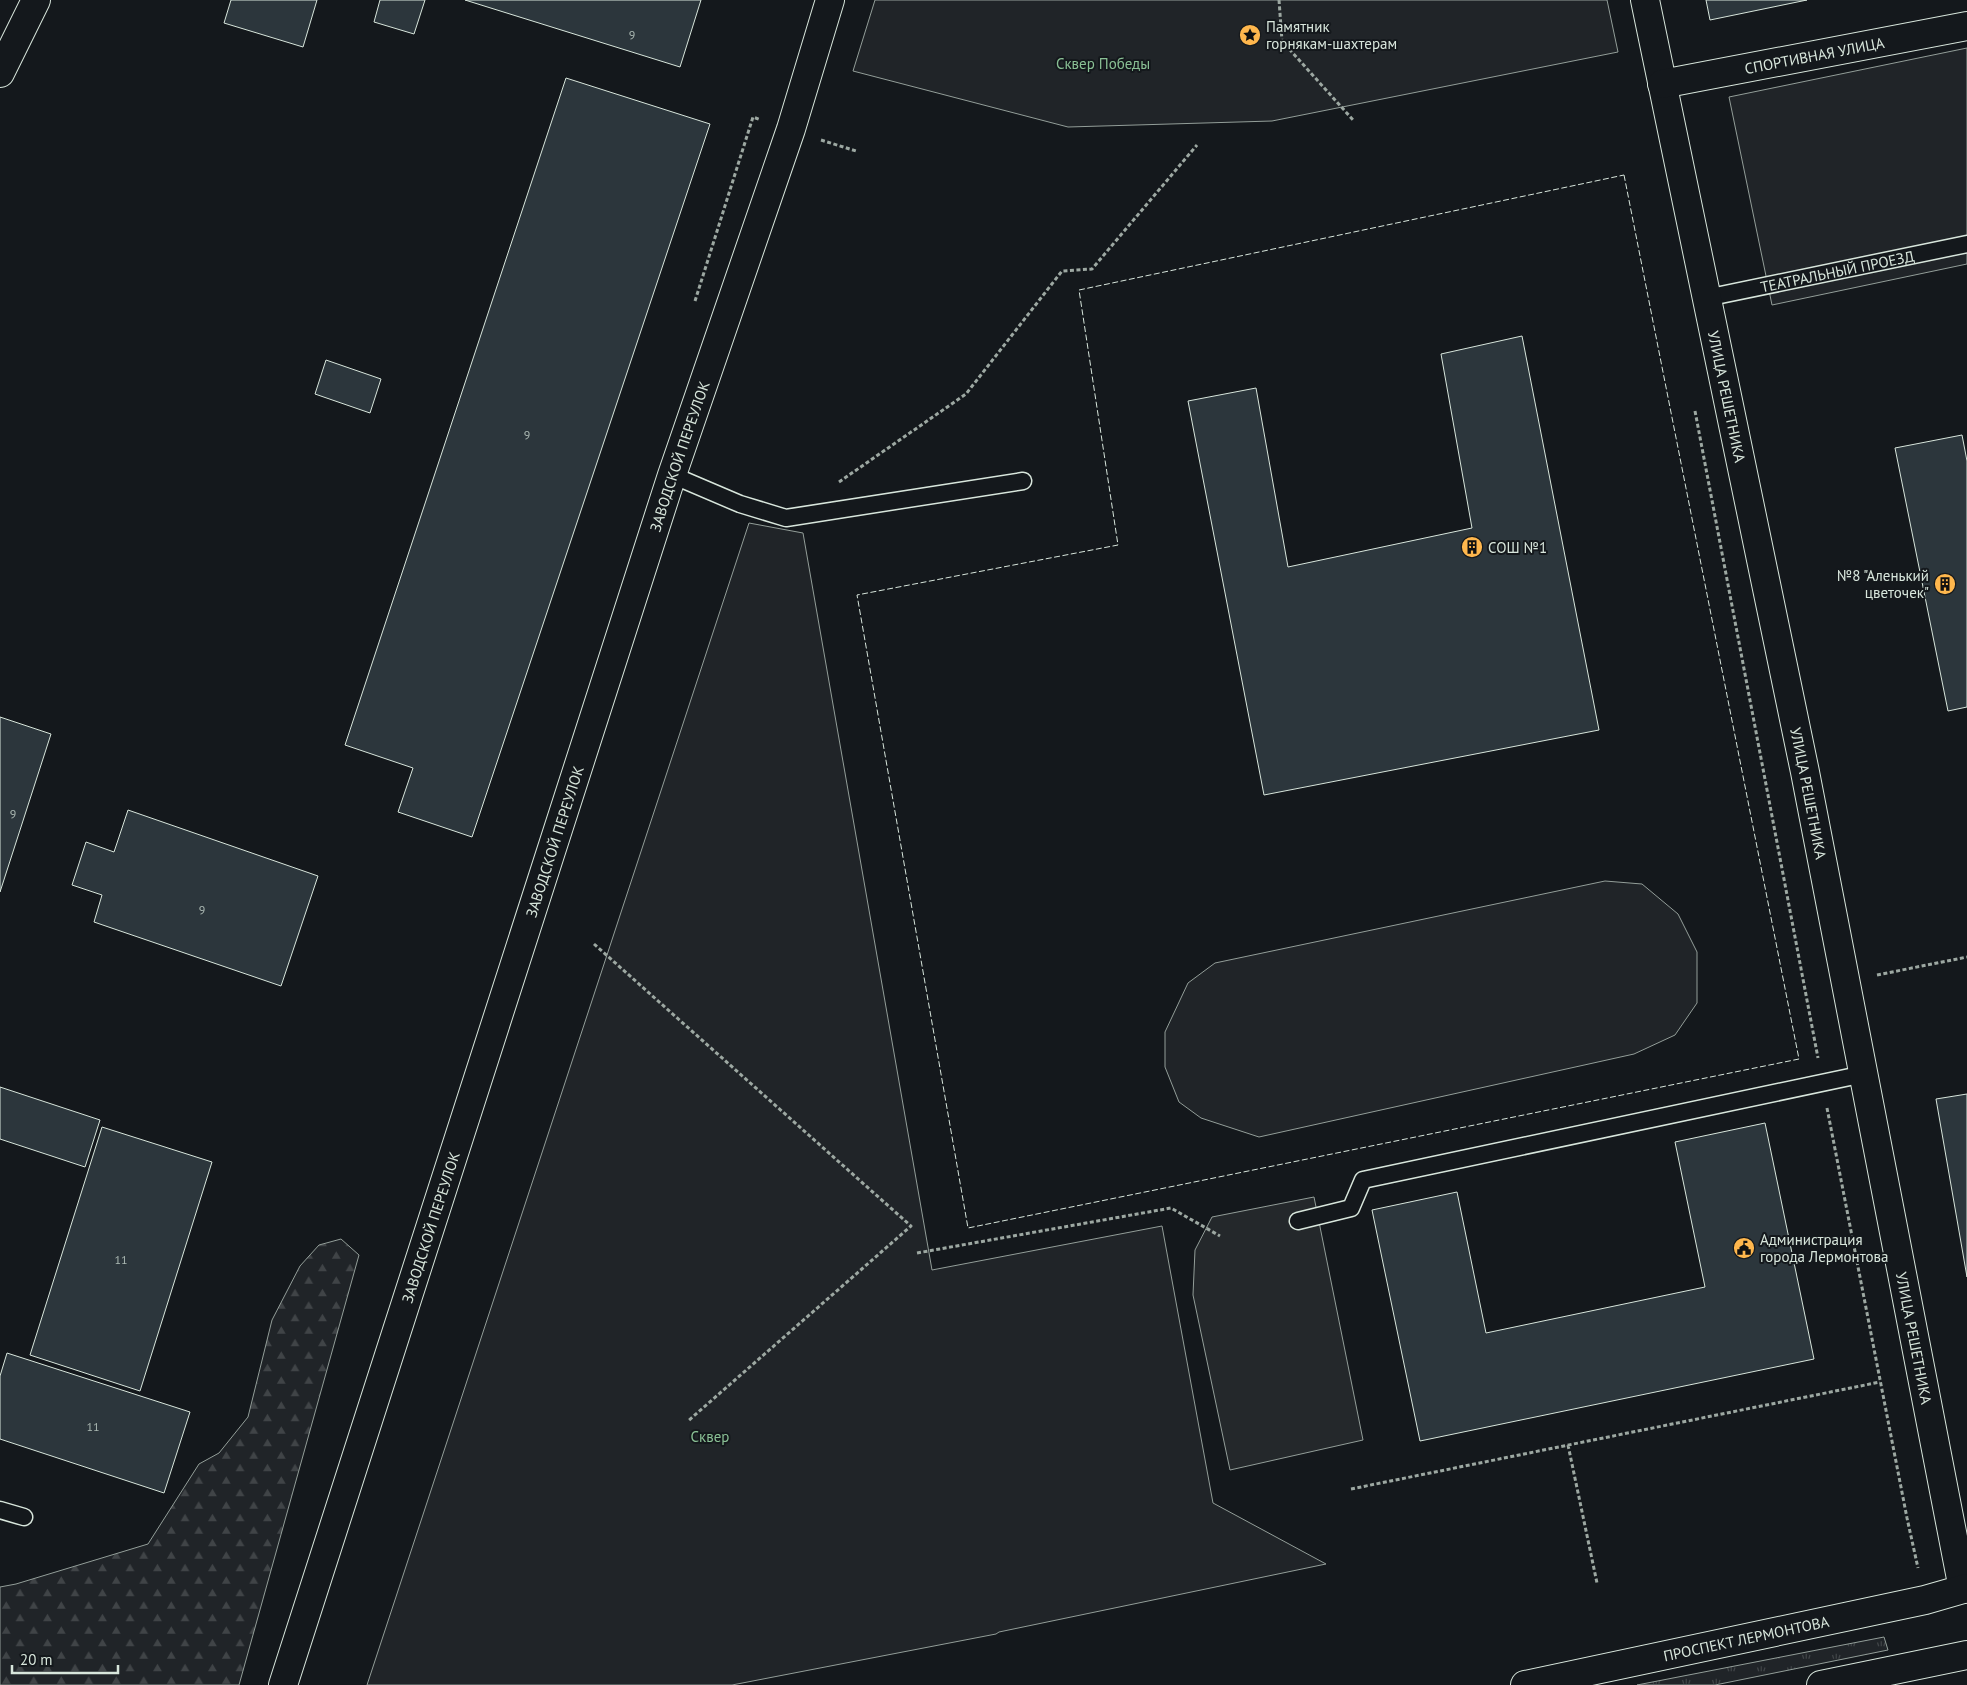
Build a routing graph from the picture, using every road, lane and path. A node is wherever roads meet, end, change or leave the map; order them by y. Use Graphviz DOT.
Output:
graph roads {
  1 [pos="36,0"];
  2 [pos="830,0"];
  3 [pos="1279,0"];
  4 [pos="1645,0"];
  5 [pos="1967,26"];
  6 [pos="0,73"];
  7 [pos="1662,84"];
  8 [pos="1354,121"];
  9 [pos="1196,145"];
  10 [pos="1967,244"];
  11 [pos="1706,298"];
  12 [pos="1694,407"];
  13 [pos="672,474"];
  14 [pos="1023,481"];
  15 [pos="835,484"];
  16 [pos="594,944"];
  17 [pos="1967,957"];
  18 [pos="1877,975"];
  19 [pos="1864,1074"];
  20 [pos="1822,1083"];
  21 [pos="1298,1221"];
  22 [pos="1220,1236"];
  23 [pos="917,1254"];
  24 [pos="1880,1382"];
  25 [pos="688,1420"];
  26 [pos="1568,1445"];
  27 [pos="1351,1489"];
  28 [pos="0,1510"];
  29 [pos="24,1517"];
  30 [pos="1597,1583"];
  31 [pos="1966,1595"];
  32 [pos="1926,1600"];
  33 [pos="1967,1656"];
  34 [pos="283,1685"];
  35 [pos="1525,1685"];
  36 [pos="1821,1685"];
  1 -- 6 [label="street"];
  2 -- 13 [label="street, ЗАВОДСКОЙ ПЕРЕУЛОК"];
  3 -- 8 [label="path"];
  4 -- 7 [label="street, УЛИЦА РЕШЕТНИКА"];
  5 -- 7 [label="street, СПОРТИВНАЯ УЛИЦА"];
  7 -- 11 [label="street, УЛИЦА РЕШЕТНИКА"];
  9 -- 15 [label="path"];
  10 -- 11 [label="lane, ТЕАТРАЛЬНЫЙ ПРОЕЗД"];
  11 -- 19 [label="street, УЛИЦА РЕШЕТНИКА"];
  12 -- 20 [label="path"];
  13 -- 14 [label="lane"];
  13 -- 34 [label="street, ЗАВОДСКОЙ ПЕРЕУЛОК"];
  16 -- 25 [label="path"];
  17 -- 18 [label="path"];
  19 -- 20 [label="lane"];
  19 -- 31 [label="street, УЛИЦА РЕШЕТНИКА"];
  20 -- 21 [label="lane"];
  20 -- 24 [label="path"];
  22 -- 23 [label="path"];
  24 -- 26 [label="path"];
  24 -- 32 [label="path"];
  26 -- 27 [label="path"];
  26 -- 30 [label="path"];
  28 -- 29 [label="lane"];
  31 -- 32 [label="street, ПРОСПЕКТ ЛЕРМОНТОВА"];
  32 -- 35 [label="street, ПРОСПЕКТ ЛЕРМОНТОВА"];
  33 -- 36 [label="street"];
}
